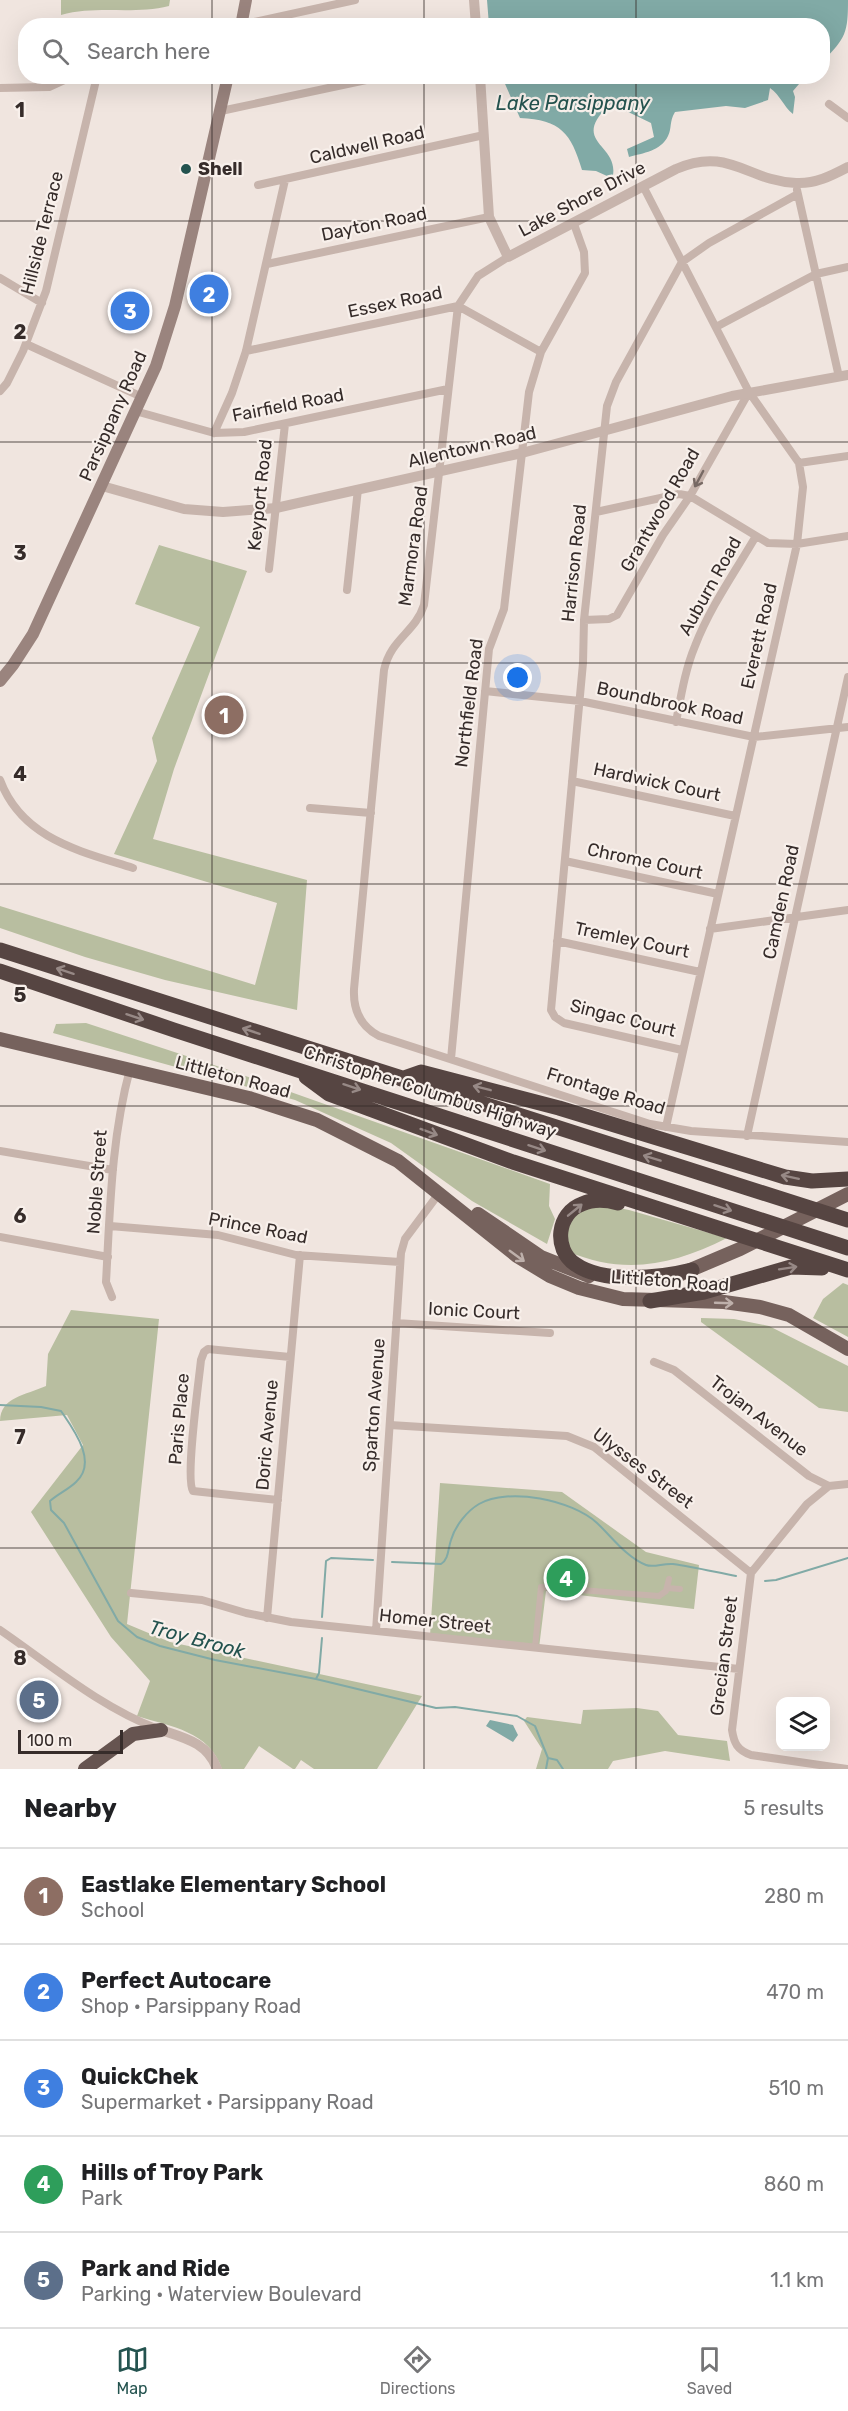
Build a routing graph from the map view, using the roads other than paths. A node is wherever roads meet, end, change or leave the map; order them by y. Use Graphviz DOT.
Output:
graph roads {
  1 [pos="246,0"];
  2 [pos="356,0"];
  3 [pos="474,0"];
  4 [pos="242,18"];
  5 [pos="273,18"];
  6 [pos="475,18"];
  7 [pos="56,84"];
  8 [pos="95,84"];
  9 [pos="226,84"];
  10 [pos="348,84"];
  11 [pos="481,84"];
  12 [pos="0,88"];
  13 [pos="829,104"];
  14 [pos="221,111"];
  15 [pos="848,118"];
  16 [pos="484,135"];
  17 [pos="848,167"];
  18 [pos="285,180"];
  19 [pos="797,183"];
  20 [pos="258,185"];
  21 [pos="643,186"];
  22 [pos="796,195"];
  23 [pos="489,217"];
  24 [pos="574,224"];
  25 [pos="508,257"];
  26 [pos="682,262"];
  27 [pos="267,264"];
  28 [pos="848,267"];
  29 [pos="816,274"];
  30 [pos="0,278"];
  31 [pos="42,303"];
  32 [pos="458,306"];
  33 [pos="716,327"];
  34 [pos="26,344"];
  35 [pos="246,351"];
  36 [pos="541,352"];
  37 [pos="844,376"];
  38 [pos="448,389"];
  39 [pos="0,391"];
  40 [pos="749,392"];
  41 [pos="142,397"];
  42 [pos="135,411"];
  43 [pos="285,424"];
  44 [pos="605,431"];
  45 [pos="214,433"];
  46 [pos="522,453"];
  47 [pos="848,456"];
  48 [pos="799,463"];
  49 [pos="440,472"];
  50 [pos="102,486"];
  51 [pos="358,489"];
  52 [pos="690,496"];
  53 [pos="276,508"];
  54 [pos="596,512"];
  55 [pos="756,536"];
  56 [pos="848,536"];
  57 [pos="797,544"];
  58 [pos="269,569"];
  59 [pos="347,590"];
  60 [pos="584,620"];
  61 [pos="848,677"];
  62 [pos="0,681"];
  63 [pos="485,691"];
  64 [pos="580,701"];
  65 [pos="676,722"];
  66 [pos="848,727"];
  67 [pos="836,729"];
  68 [pos="754,737"];
  69 [pos="0,780"];
  70 [pos="572,781"];
  71 [pos="310,808"];
  72 [pos="371,813"];
  73 [pos="735,816"];
  74 [pos="565,861"];
  75 [pos="133,868"];
  76 [pos="718,894"];
  77 [pos="848,910"];
  78 [pos="795,917"];
  79 [pos="711,929"];
  80 [pos="557,941"];
  81 [pos="0,950"];
  82 [pos="0,970"];
  83 [pos="700,972"];
  84 [pos="555,1017"];
  85 [pos="364,1026"];
  86 [pos="0,1039"];
  87 [pos="682,1050"];
  88 [pos="451,1059"];
  89 [pos="296,1069"];
  90 [pos="130,1070"];
  91 [pos="401,1079"];
  92 [pos="666,1127"];
  93 [pos="747,1136"];
  94 [pos="848,1142"];
  95 [pos="0,1151"];
  96 [pos="113,1170"];
  97 [pos="704,1174"];
  98 [pos="848,1179"];
  99 [pos="440,1192"];
  100 [pos="848,1194"];
  101 [pos="848,1210"];
  102 [pos="848,1220"];
  103 [pos="110,1226"];
  104 [pos="734,1233"];
  105 [pos="0,1237"];
  106 [pos="848,1248"];
  107 [pos="300,1255"];
  108 [pos="108,1257"];
  109 [pos="400,1262"];
  110 [pos="692,1270"];
  111 [pos="848,1270"];
  112 [pos="112,1297"];
  113 [pos="650,1301"];
  114 [pos="396,1323"];
  115 [pos="550,1333"];
  116 [pos="848,1348"];
  117 [pos="290,1357"];
  118 [pos="654,1362"];
  119 [pos="390,1425"];
  120 [pos="848,1484"];
  121 [pos="829,1486"];
  122 [pos="278,1500"];
  123 [pos="751,1573"];
  124 [pos="669,1580"];
  125 [pos="667,1588"];
  126 [pos="680,1589"];
  127 [pos="131,1593"];
  128 [pos="267,1618"];
  129 [pos="0,1630"];
  130 [pos="376,1631"];
  131 [pos="535,1647"];
  132 [pos="739,1669"];
  133 [pos="161,1730"];
  134 [pos="85,1769"];
  135 [pos="217,1769"];
  136 [pos="847,1769"];
  1 -- 4 [label="main road"];
  2 -- 5 [label="street"];
  3 -- 6 [label="street"];
  7 -- 12 [label="street"];
  8 -- 31 [label="street, Hillside Terrace"];
  9 -- 14 [label="main road, Parsippany Road"];
  10 -- 14 [label="street"];
  11 -- 16 [label="street, Lake Shore Drive"];
  13 -- 15 [label="street"];
  14 -- 41 [label="main road, Parsippany Road"];
  16 -- 18 [label="street, Caldwell Road"];
  16 -- 23 [label="street, Lake Shore Drive"];
  17 -- 19 [label="street, Lake Shore Drive"];
  18 -- 20 [label="street, Caldwell Road"];
  18 -- 27 [label="street"];
  19 -- 21 [label="street, Lake Shore Drive"];
  19 -- 22 [label="street"];
  21 -- 24 [label="street, Lake Shore Drive"];
  21 -- 26 [label="street, Everett Road"];
  22 -- 26 [label="street, Harrison Road"];
  22 -- 29 [label="street"];
  23 -- 25 [label="street, Lake Shore Drive"];
  23 -- 27 [label="street, Dayton Road"];
  24 -- 25 [label="street, Lake Shore Drive"];
  24 -- 36 [label="street, Northfield Road"];
  25 -- 32 [label="street, Marmora Road"];
  26 -- 33 [label="street, Everett Road"];
  26 -- 44 [label="street, Harrison Road"];
  27 -- 35 [label="street"];
  28 -- 29 [label="street"];
  29 -- 33 [label="street"];
  29 -- 37 [label="street"];
  30 -- 31 [label="street"];
  31 -- 34 [label="street, Hillside Terrace"];
  32 -- 35 [label="street, Essex Road"];
  32 -- 36 [label="street, Essex Road"];
  32 -- 38 [label="street, Marmora Road"];
  33 -- 40 [label="street, Everett Road"];
  34 -- 39 [label="street, Hillside Terrace"];
  34 -- 41 [label="street"];
  35 -- 45 [label="street"];
  36 -- 46 [label="street, Northfield Road"];
  37 -- 40 [label="street, Allentown Road"];
  38 -- 43 [label="street, Fairfield Road"];
  38 -- 49 [label="street, Marmora Road"];
  40 -- 44 [label="street, Allentown Road"];
  40 -- 48 [label="street, Everett Road"];
  40 -- 52 [label="street, Grantwood Road, one-way"];
  41 -- 42 [label="main road, Parsippany Road"];
  42 -- 45 [label="street, Fairfield Road"];
  42 -- 50 [label="main road, Parsippany Road"];
  43 -- 45 [label="street, Fairfield Road"];
  43 -- 53 [label="street, Keyport Road"];
  44 -- 46 [label="street, Allentown Road"];
  44 -- 54 [label="street, Harrison Road"];
  46 -- 49 [label="street, Allentown Road"];
  46 -- 63 [label="street, Northfield Road"];
  47 -- 48 [label="street"];
  48 -- 57 [label="street, Everett Road"];
  49 -- 51 [label="street, Allentown Road"];
  49 -- 72 [label="street, Marmora Road"];
  50 -- 53 [label="street, Allentown Road"];
  50 -- 62 [label="main road, Parsippany Road"];
  51 -- 53 [label="street, Allentown Road"];
  51 -- 59 [label="street"];
  52 -- 54 [label="street"];
  52 -- 55 [label="street"];
  52 -- 60 [label="street, Grantwood Road"];
  53 -- 58 [label="street, Keyport Road"];
  54 -- 60 [label="street, Harrison Road"];
  55 -- 57 [label="street"];
  55 -- 65 [label="street, Auburn Road"];
  56 -- 57 [label="street"];
  57 -- 68 [label="street, Everett Road"];
  60 -- 64 [label="street, Harrison Road"];
  61 -- 67 [label="street, Camden Road"];
  63 -- 64 [label="street, Boundbrook Road"];
  63 -- 88 [label="street, Northfield Road"];
  64 -- 65 [label="street, Boundbrook Road"];
  64 -- 70 [label="street, Harrison Road"];
  65 -- 68 [label="street, Boundbrook Road"];
  66 -- 67 [label="street, Boundbrook Road"];
  67 -- 68 [label="street, Boundbrook Road"];
  67 -- 78 [label="street, Camden Road"];
  68 -- 73 [label="street, Everett Road"];
  69 -- 75 [label="street"];
  70 -- 73 [label="street, Hardwick Court"];
  70 -- 74 [label="street, Harrison Road"];
  71 -- 72 [label="street"];
  72 -- 85 [label="street, Marmora Road"];
  73 -- 76 [label="street, Everett Road"];
  74 -- 76 [label="street, Chrome Court"];
  74 -- 80 [label="street, Harrison Road"];
  76 -- 79 [label="street, Everett Road"];
  77 -- 78 [label="street"];
  78 -- 79 [label="street"];
  78 -- 93 [label="street, Camden Road"];
  79 -- 83 [label="street, Everett Road"];
  80 -- 83 [label="street, Tremley Court"];
  80 -- 84 [label="street, Harrison Road"];
  91 -- 81 [label="highway, Christopher Columbus Highway, one-way"];
  82 -- 89 [label="highway, Christopher Columbus Highway, one-way"];
  83 -- 87 [label="street, Everett Road"];
  84 -- 87 [label="street, Singac Court"];
  85 -- 88 [label="street, Frontage Road"];
  86 -- 90 [label="main road, Littleton Road"];
  87 -- 92 [label="street, Everett Road"];
  88 -- 92 [label="street, Frontage Road"];
  89 -- 104 [label="highway, one-way"];
  89 -- 106 [label="highway, Christopher Columbus Highway, one-way"];
  90 -- 96 [label="street, Noble Street"];
  90 -- 99 [label="main road, Littleton Road"];
  97 -- 91 [label="highway, Christopher Columbus Highway, one-way"];
  98 -- 91 [label="highway, one-way"];
  92 -- 93 [label="street, Frontage Road"];
  93 -- 94 [label="street, Frontage Road"];
  95 -- 96 [label="street"];
  96 -- 103 [label="street, Noble Street"];
  97 -- 101 [label="highway"];
  97 -- 102 [label="highway, Christopher Columbus Highway"];
  99 -- 109 [label="street, Sparton Avenue"];
  99 -- 110 [label="main road, Littleton Road"];
  99 -- 113 [label="main road, Littleton Road, one-way"];
  100 -- 110 [label="main road, Littleton Road"];
  103 -- 107 [label="street, Prince Road"];
  103 -- 108 [label="street, Noble Street"];
  110 -- 104 [label="highway, one-way"];
  104 -- 111 [label="highway"];
  105 -- 108 [label="street"];
  107 -- 109 [label="street, Prince Road"];
  107 -- 117 [label="street, Doric Avenue"];
  108 -- 112 [label="street, Noble Street"];
  109 -- 114 [label="street, Sparton Avenue"];
  113 -- 111 [label="highway, one-way"];
  113 -- 116 [label="main road, Littleton Road, one-way"];
  114 -- 115 [label="street, Ionic Court"];
  114 -- 119 [label="street, Sparton Avenue"];
  117 -- 122 [label="street, Doric Avenue"];
  117 -- 122 [label="street, Paris Place"];
  118 -- 121 [label="street, Trojan Avenue"];
  119 -- 123 [label="street, Ulysses Street"];
  119 -- 130 [label="street, Sparton Avenue"];
  120 -- 121 [label="street"];
  121 -- 123 [label="street, Grecian Street"];
  122 -- 128 [label="street, Doric Avenue"];
  123 -- 132 [label="street, Grecian Street"];
  124 -- 125 [label="street"];
  125 -- 126 [label="street"];
  125 -- 131 [label="street"];
  127 -- 128 [label="street, Homer Street"];
  128 -- 130 [label="street, Homer Street"];
  129 -- 133 [label="street"];
  130 -- 131 [label="street, Homer Street"];
  131 -- 132 [label="street, Homer Street"];
  132 -- 136 [label="street, Grecian Street"];
  133 -- 134 [label="highway"];
  133 -- 135 [label="street"];
}
